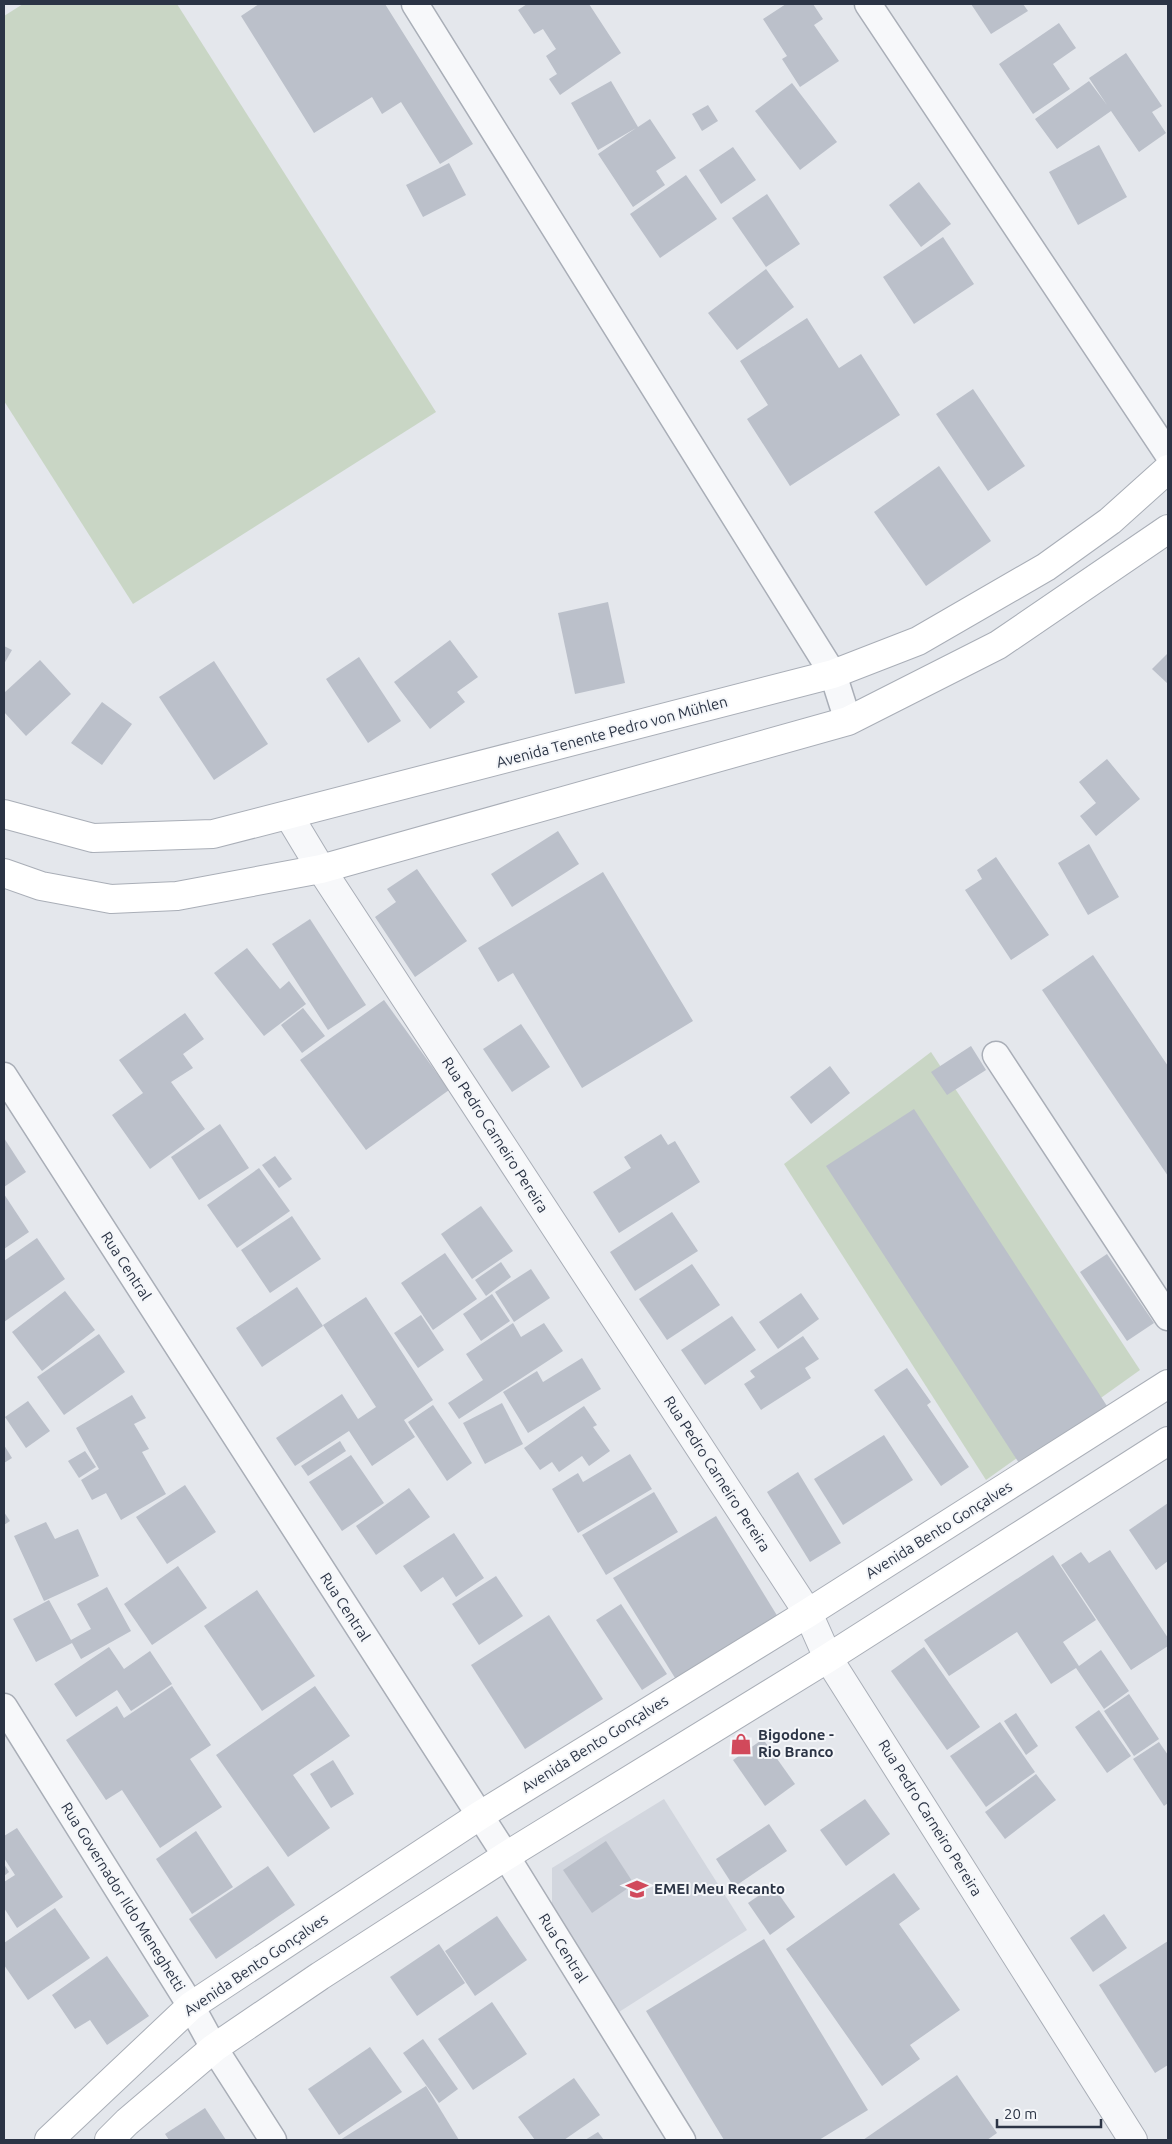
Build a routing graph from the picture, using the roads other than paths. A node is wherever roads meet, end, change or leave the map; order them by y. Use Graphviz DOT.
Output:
graph roads {
  1 [pos="415,4"];
  2 [pos="868,4"];
  3 [pos="1168,454"];
  4 [pos="1168,469"];
  5 [pos="1168,529"];
  6 [pos="833,674"];
  7 [pos="848,721"];
  8 [pos="4,814"];
  9 [pos="289,816"];
  10 [pos="321,869"];
  11 [pos="4,873"];
  12 [pos="996,1054"];
  13 [pos="4,1076"];
  14 [pos="1168,1317"];
  15 [pos="1168,1384"];
  16 [pos="1168,1442"];
  17 [pos="808,1613"];
  18 [pos="828,1658"];
  19 [pos="4,1706"];
  20 [pos="479,1816"];
  21 [pos="506,1856"];
  22 [pos="191,2006"];
  23 [pos="214,2048"];
  24 [pos="49,2140"];
  25 [pos="109,2140"];
  26 [pos="273,2140"];
  27 [pos="682,2140"];
  28 [pos="1133,2140"];
  1 -- 6 [label="street"];
  2 -- 3 [label="street"];
  4 -- 6 [label="main road, Avenida Tenente Pedro von Mühlen"];
  5 -- 7 [label="main road"];
  6 -- 7 [label="street"];
  6 -- 9 [label="main road, Avenida Tenente Pedro von Mühlen"];
  7 -- 10 [label="main road"];
  8 -- 9 [label="main road, Avenida Tenente Pedro von Mühlen"];
  9 -- 10 [label="street, Rua Pedro Carneiro Pereira"];
  10 -- 11 [label="main road"];
  10 -- 17 [label="street, Rua Pedro Carneiro Pereira"];
  12 -- 14 [label="street"];
  13 -- 20 [label="street, Rua Central"];
  15 -- 17 [label="main road, Avenida Bento Gonçalves"];
  16 -- 18 [label="main road"];
  17 -- 18 [label="street, Rua Pedro Carneiro Pereira"];
  17 -- 20 [label="main road, Avenida Bento Gonçalves"];
  18 -- 21 [label="main road"];
  18 -- 28 [label="street, Rua Pedro Carneiro Pereira"];
  19 -- 22 [label="street, Rua Governador Ildo Meneghetti"];
  20 -- 21 [label="street, Rua Central"];
  20 -- 22 [label="main road, Avenida Bento Gonçalves"];
  21 -- 23 [label="main road"];
  21 -- 27 [label="street, Rua Central"];
  22 -- 23 [label="street, Rua Governador Ildo Meneghetti"];
  22 -- 24 [label="main road, Avenida Bento Gonçalves"];
  23 -- 25 [label="main road"];
  23 -- 26 [label="street, Rua Governador Ildo Meneghetti"];
}
